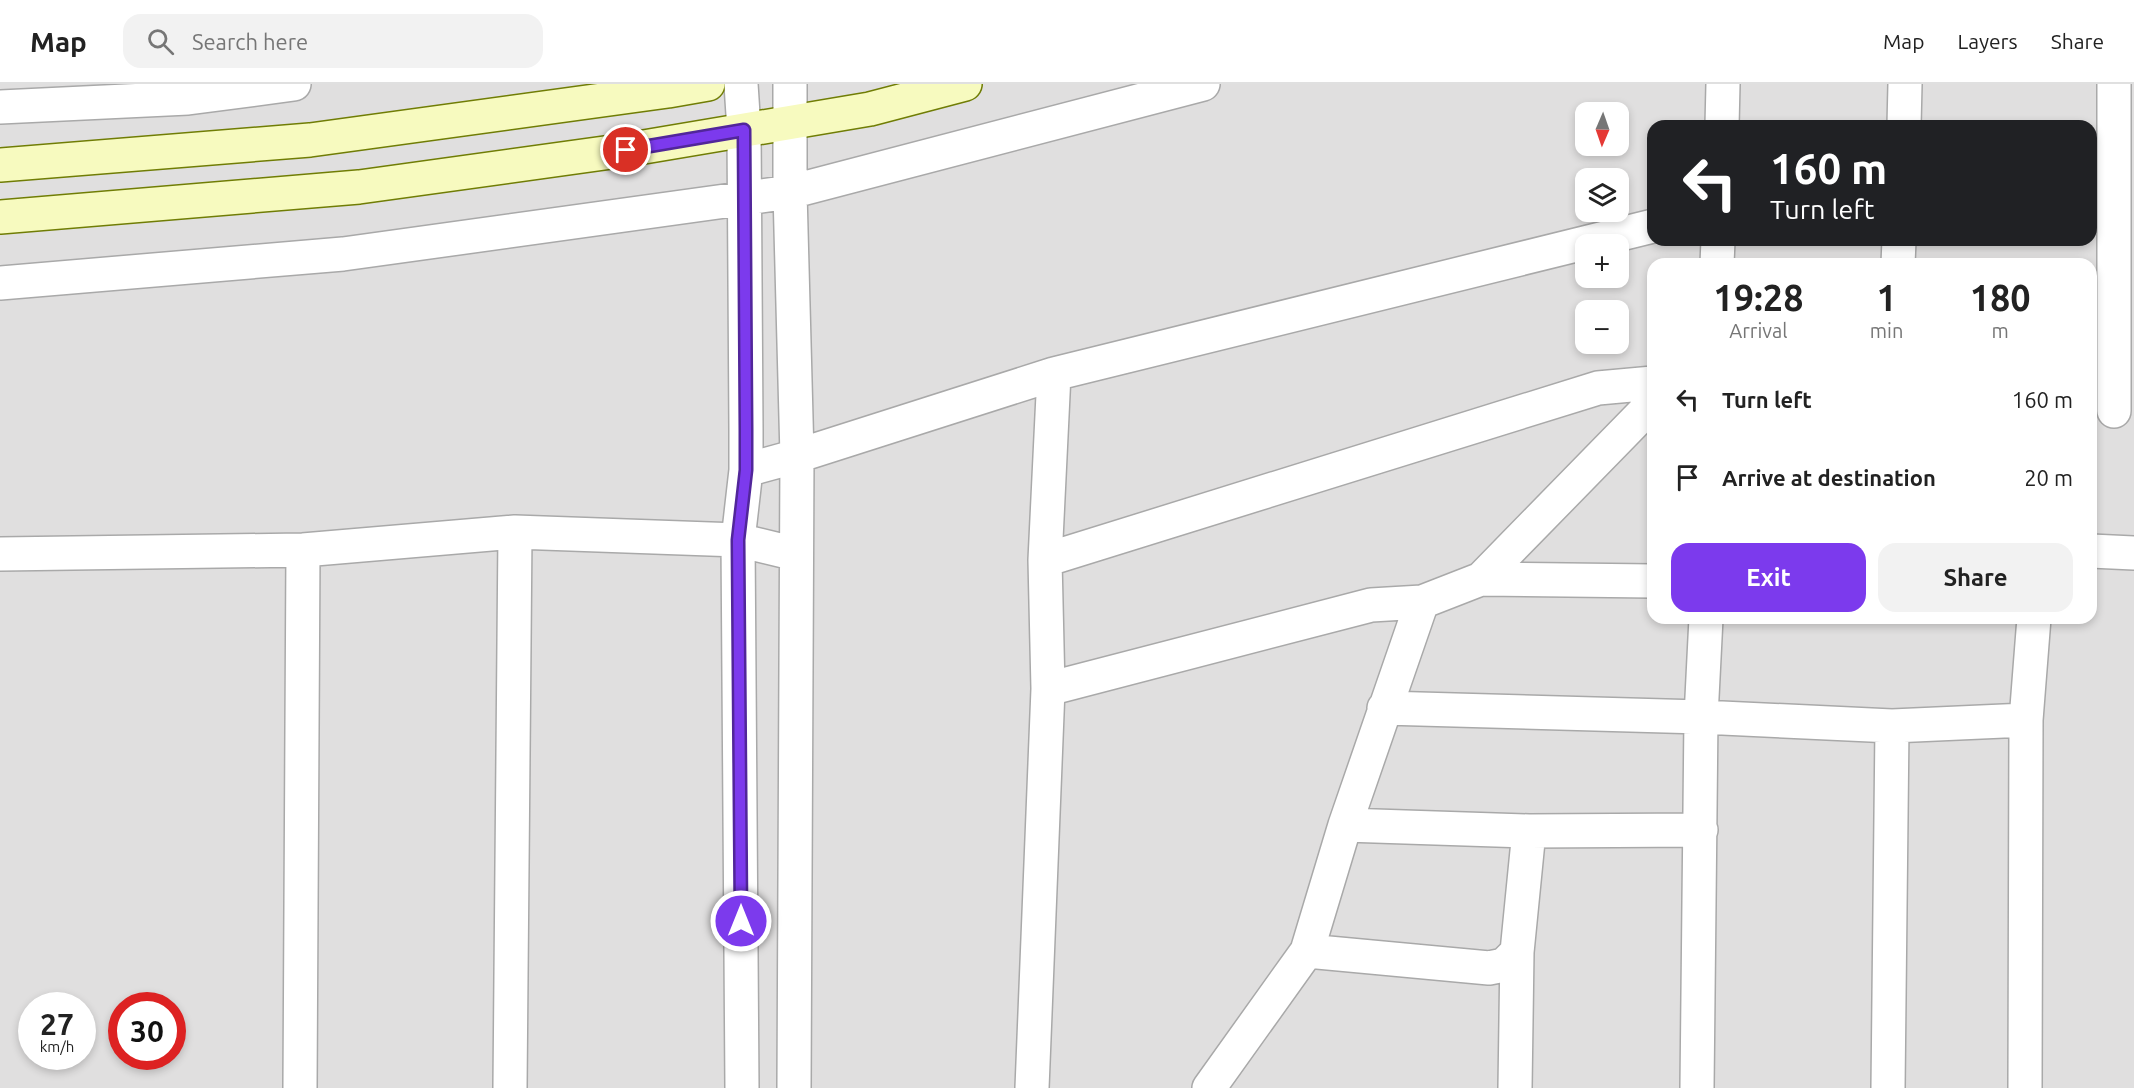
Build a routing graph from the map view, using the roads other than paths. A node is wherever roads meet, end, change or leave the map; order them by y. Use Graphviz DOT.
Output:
graph roads {
  1 [pos="294,84"];
  2 [pos="708,84"];
  3 [pos="741,84"];
  4 [pos="790,84"];
  5 [pos="965,84"];
  6 [pos="1203,84"];
  7 [pos="1723,84"];
  8 [pos="1905,84"];
  9 [pos="2114,84"];
  10 [pos="0,108"];
  11 [pos="1722,120"];
  12 [pos="1904,120"];
  13 [pos="790,123"];
  14 [pos="744,130"];
  15 [pos="0,165"];
  16 [pos="790,192"];
  17 [pos="744,200"];
  18 [pos="0,218"];
  19 [pos="1647,227"];
  20 [pos="0,283"];
  21 [pos="1054,374"];
  22 [pos="1647,384"];
  23 [pos="1647,409"];
  24 [pos="2113,411"];
  25 [pos="797,456"];
  26 [pos="746,470"];
  27 [pos="515,532"];
  28 [pos="738,540"];
  29 [pos="303,550"];
  30 [pos="2097,551"];
  31 [pos="2134,553"];
  32 [pos="0,554"];
  33 [pos="796,554"];
  34 [pos="1045,560"];
  35 [pos="1481,579"];
  36 [pos="1647,581"];
  37 [pos="1422,602"];
  38 [pos="1706,624"];
  39 [pos="2034,624"];
  40 [pos="1048,689"];
  41 [pos="1384,708"];
  42 [pos="1701,717"];
  43 [pos="2026,720"];
  44 [pos="1892,726"];
  45 [pos="1345,825"];
  46 [pos="1701,830"];
  47 [pos="1528,831"];
  48 [pos="1307,951"];
  49 [pos="1517,952"];
  50 [pos="300,1088"];
  51 [pos="510,1088"];
  52 [pos="742,1088"];
  53 [pos="795,1088"];
  54 [pos="1032,1088"];
  55 [pos="1209,1088"];
  56 [pos="1515,1088"];
  57 [pos="1697,1088"];
  58 [pos="1888,1088"];
  59 [pos="2025,1088"];
  1 -- 10 [label="street"];
  2 -- 15 [label="street"];
  3 -- 14 [label="street"];
  4 -- 13 [label="street"];
  5 -- 13 [label="street"];
  6 -- 16 [label="street"];
  7 -- 11 [label="street"];
  8 -- 12 [label="street"];
  9 -- 24 [label="street"];
  13 -- 14 [label="street"];
  13 -- 16 [label="street"];
  14 -- 17 [label="street"];
  14 -- 18 [label="street"];
  16 -- 17 [label="street"];
  16 -- 25 [label="street"];
  17 -- 20 [label="street"];
  17 -- 26 [label="street"];
  19 -- 21 [label="street"];
  21 -- 25 [label="street"];
  21 -- 34 [label="street"];
  22 -- 34 [label="street"];
  23 -- 35 [label="street"];
  25 -- 26 [label="street"];
  25 -- 33 [label="street"];
  26 -- 28 [label="street"];
  27 -- 28 [label="street"];
  27 -- 29 [label="street"];
  27 -- 51 [label="street"];
  28 -- 33 [label="street"];
  28 -- 52 [label="street"];
  29 -- 32 [label="street"];
  29 -- 50 [label="street"];
  30 -- 31 [label="street"];
  33 -- 53 [label="street"];
  34 -- 40 [label="street"];
  35 -- 36 [label="street"];
  35 -- 37 [label="street"];
  37 -- 40 [label="street"];
  37 -- 41 [label="street"];
  38 -- 42 [label="street"];
  39 -- 43 [label="street"];
  40 -- 54 [label="street"];
  41 -- 42 [label="street"];
  41 -- 45 [label="street"];
  42 -- 44 [label="street"];
  42 -- 46 [label="street"];
  43 -- 44 [label="street"];
  43 -- 59 [label="street"];
  44 -- 58 [label="street"];
  45 -- 47 [label="street"];
  45 -- 48 [label="street"];
  46 -- 47 [label="street"];
  46 -- 57 [label="street"];
  47 -- 49 [label="street"];
  48 -- 49 [label="street"];
  48 -- 55 [label="street"];
  49 -- 56 [label="street"];
}
